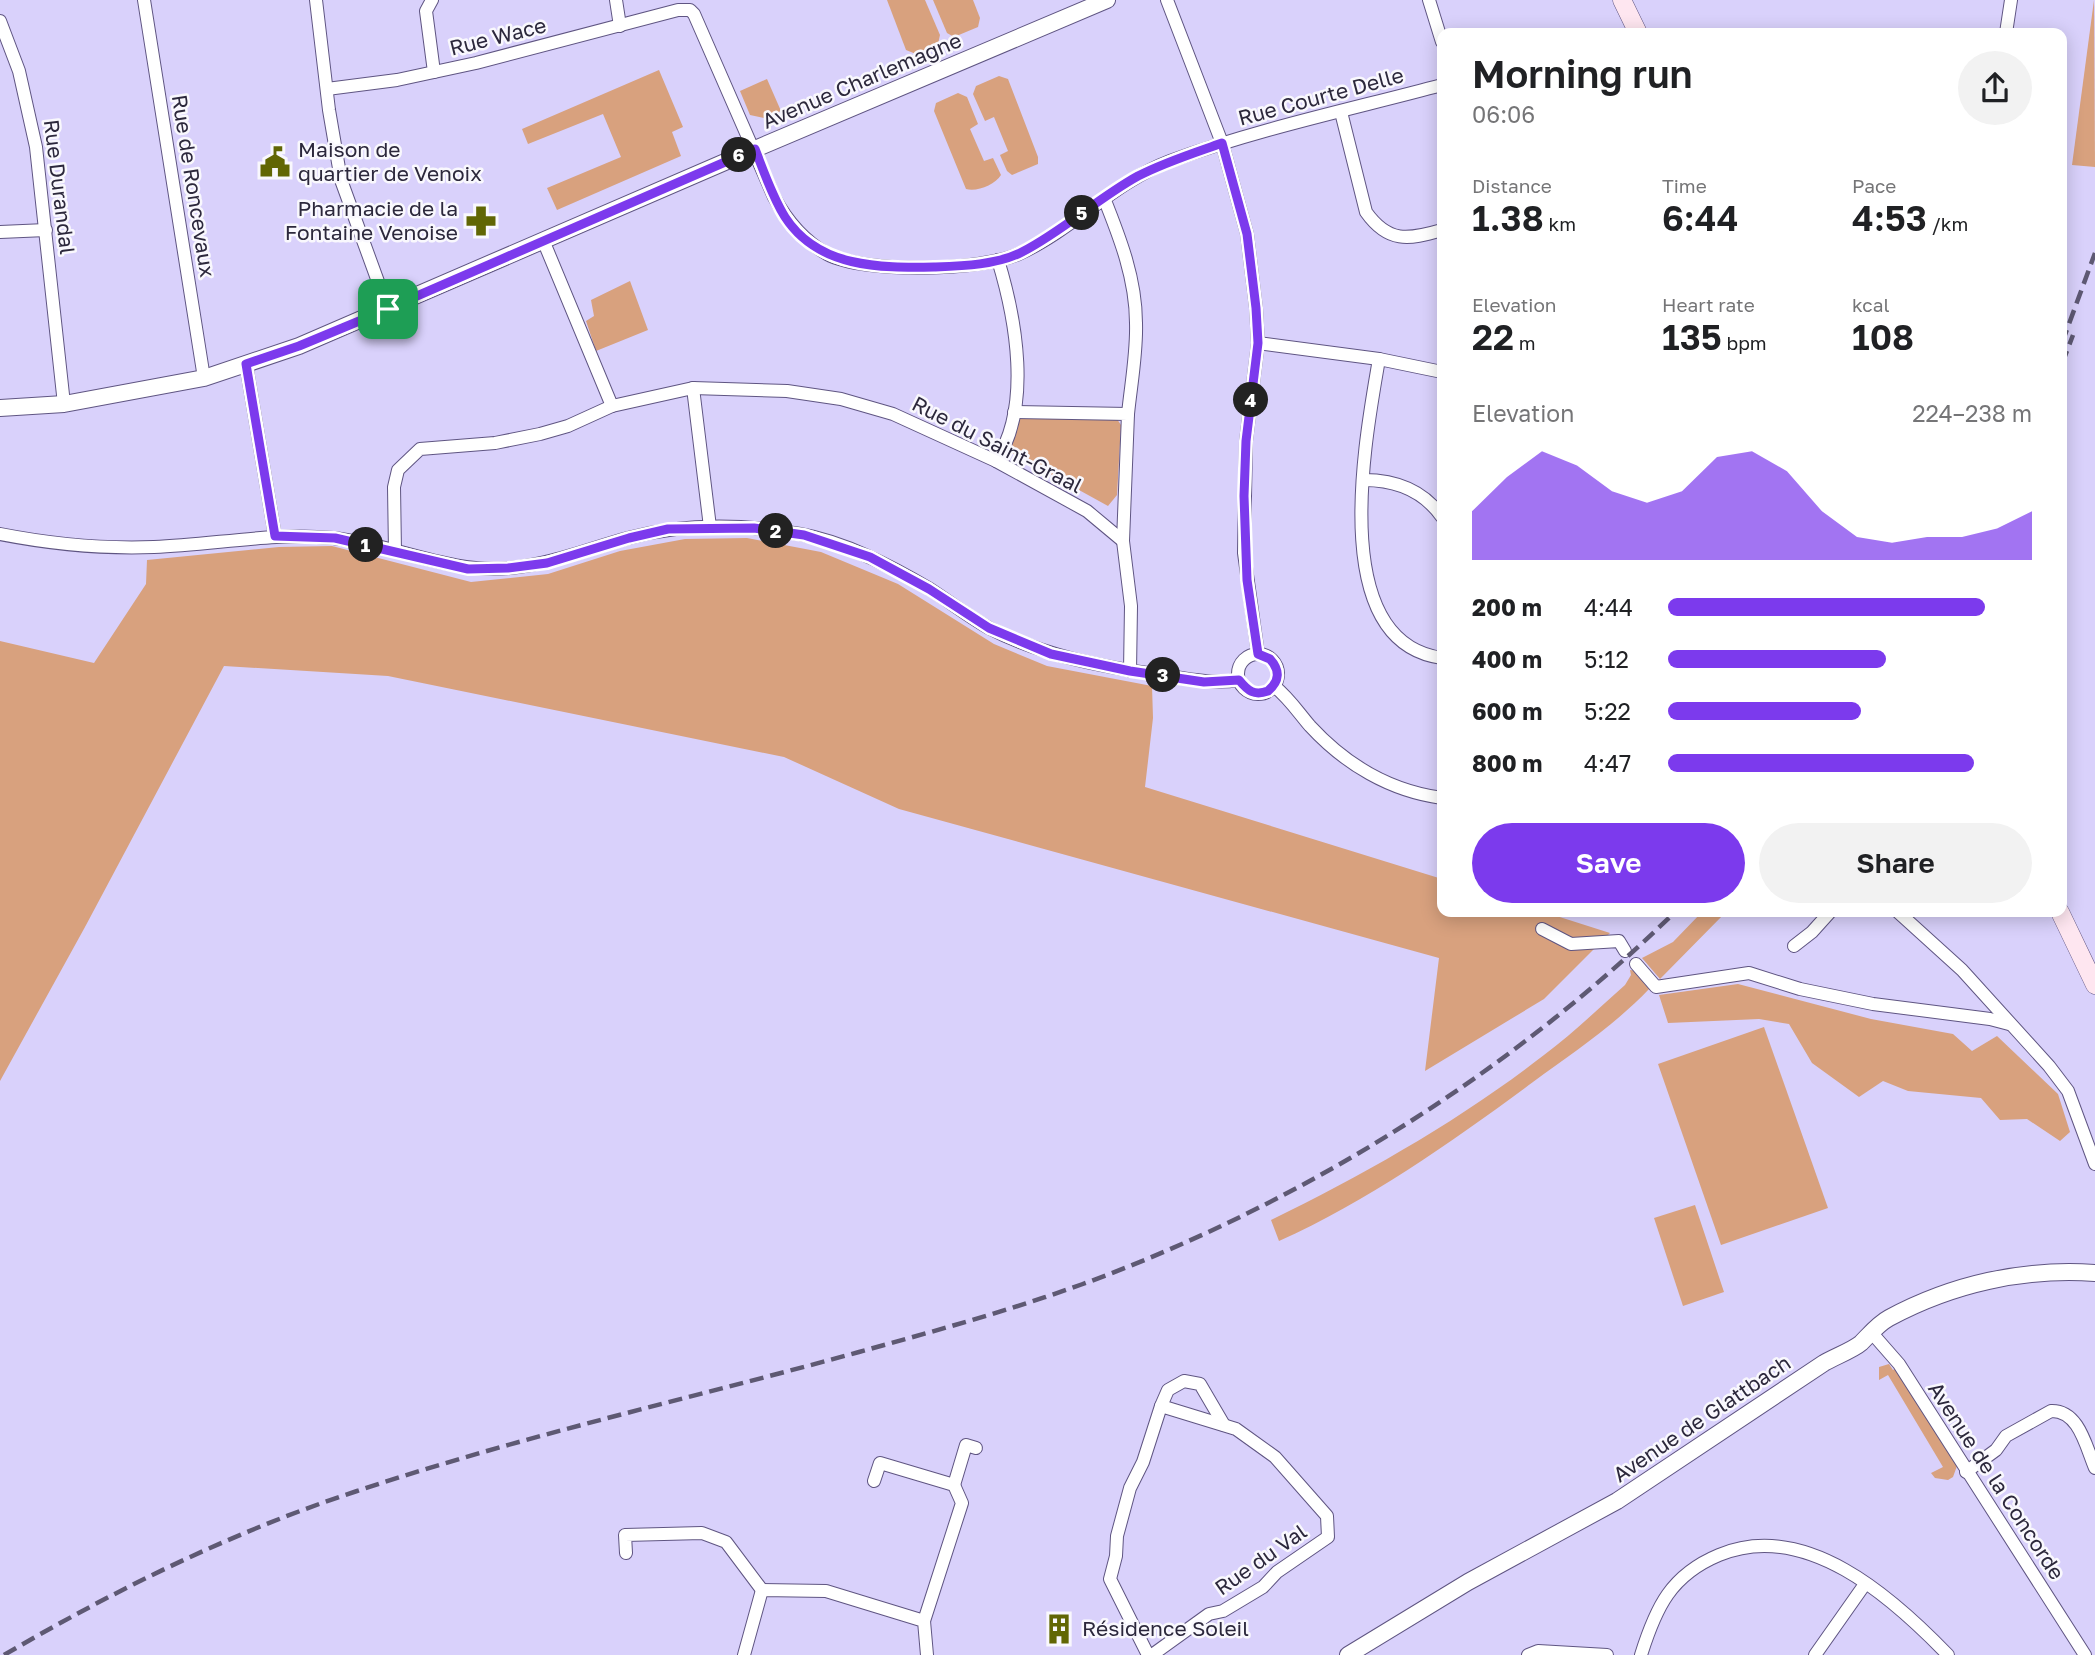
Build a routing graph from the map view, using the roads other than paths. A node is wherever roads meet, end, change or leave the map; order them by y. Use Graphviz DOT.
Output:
graph roads {
  1 [pos="144,0"];
  2 [pos="316,0"];
  3 [pos="432,0"];
  4 [pos="616,0"];
  5 [pos="1107,0"];
  6 [pos="1167,0"];
  7 [pos="1429,0"];
  8 [pos="1622,0"];
  9 [pos="2011,0"];
  10 [pos="0,21"];
  11 [pos="620,26"];
  12 [pos="1438,28"];
  13 [pos="1636,28"];
  14 [pos="2007,28"];
  15 [pos="434,72"];
  16 [pos="1437,86"];
  17 [pos="327,89"];
  18 [pos="1341,112"];
  19 [pos="1222,143"];
  20 [pos="755,149"];
  21 [pos="1104,198"];
  22 [pos="46,230"];
  23 [pos="1437,231"];
  24 [pos="0,232"];
  25 [pos="543,240"];
  26 [pos="998,260"];
  27 [pos="388,309"];
  28 [pos="1258,343"];
  29 [pos="1379,359"];
  30 [pos="246,364"];
  31 [pos="1437,371"];
  32 [pos="204,378"];
  33 [pos="693,388"];
  34 [pos="64,404"];
  35 [pos="612,406"];
  36 [pos="0,408"];
  37 [pos="1014,412"];
  38 [pos="1128,414"];
  39 [pos="996,461"];
  40 [pos="1364,480"];
  41 [pos="1437,511"];
  42 [pos="710,527"];
  43 [pos="0,534"];
  44 [pos="275,536"];
  45 [pos="1123,541"];
  46 [pos="395,551"];
  47 [pos="1258,654"];
  48 [pos="1437,656"];
  49 [pos="1130,671"];
  50 [pos="1239,680"];
  51 [pos="1274,686"];
  52 [pos="1437,797"];
  53 [pos="1825,917"];
  54 [pos="1904,917"];
  55 [pos="2062,917"];
  56 [pos="1542,929"];
  57 [pos="1794,946"];
  58 [pos="1625,951"];
  59 [pos="1636,964"];
  60 [pos="2095,985"];
  61 [pos="2009,1024"];
  62 [pos="2095,1164"];
  63 [pos="2095,1273"];
  64 [pos="1871,1332"];
  65 [pos="1161,1406"];
  66 [pos="1224,1425"];
  67 [pos="976,1448"];
  68 [pos="2095,1468"];
  69 [pos="1966,1472"];
  70 [pos="874,1481"];
  71 [pos="954,1485"];
  72 [pos="625,1553"];
  73 [pos="1865,1584"];
  74 [pos="762,1590"];
  75 [pos="924,1621"];
  76 [pos="1585,1654"];
  77 [pos="744,1655"];
  78 [pos="927,1655"];
  79 [pos="1150,1655"];
  80 [pos="1348,1655"];
  81 [pos="1528,1655"];
  82 [pos="1607,1655"];
  83 [pos="1641,1655"];
  84 [pos="1815,1655"];
  85 [pos="1948,1655"];
  86 [pos="2085,1655"];
  1 -- 32 [label="street, Rue de Roncevaux"];
  2 -- 17 [label="street"];
  3 -- 15 [label="street"];
  4 -- 11 [label="street"];
  5 -- 20 [label="street, Avenue Charlemagne"];
  6 -- 19 [label="street"];
  7 -- 12 [label="street"];
  8 -- 13 [label="main road"];
  9 -- 14 [label="street"];
  10 -- 22 [label="street, Rue Durandal"];
  11 -- 15 [label="street, Rue Wace"];
  11 -- 20 [label="street, Rue Wace"];
  15 -- 17 [label="street, Rue Wace"];
  16 -- 18 [label="street, Rue Courte Delle"];
  17 -- 27 [label="street"];
  18 -- 19 [label="street, Rue Courte Delle"];
  18 -- 23 [label="street"];
  19 -- 21 [label="street, Rue Courte Delle"];
  19 -- 28 [label="street"];
  20 -- 25 [label="street, Avenue Charlemagne"];
  20 -- 26 [label="street, Rue Courte Delle"];
  21 -- 26 [label="street, Rue Courte Delle"];
  21 -- 38 [label="street"];
  22 -- 24 [label="street"];
  22 -- 34 [label="street, Rue Durandal"];
  25 -- 27 [label="street, Avenue Charlemagne"];
  25 -- 35 [label="street"];
  26 -- 37 [label="street"];
  27 -- 30 [label="street, Avenue Charlemagne"];
  28 -- 29 [label="street"];
  28 -- 47 [label="street"];
  29 -- 31 [label="street"];
  29 -- 40 [label="street"];
  30 -- 32 [label="street, Avenue Charlemagne"];
  30 -- 44 [label="street"];
  32 -- 34 [label="street, Avenue Charlemagne"];
  33 -- 35 [label="street, Rue du Saint-Graal"];
  33 -- 39 [label="street, Rue du Saint-Graal"];
  33 -- 42 [label="street"];
  34 -- 36 [label="street, Avenue Charlemagne"];
  35 -- 46 [label="street, Rue du Saint-Graal"];
  37 -- 38 [label="street, Rue du Saint-Graal"];
  37 -- 39 [label="street"];
  38 -- 45 [label="street"];
  39 -- 45 [label="street, Rue du Saint-Graal"];
  40 -- 41 [label="street"];
  40 -- 48 [label="street"];
  42 -- 46 [label="street"];
  42 -- 49 [label="street"];
  43 -- 44 [label="street"];
  44 -- 46 [label="street"];
  45 -- 49 [label="street"];
  47 -- 50 [label="street"];
  47 -- 51 [label="street"];
  49 -- 50 [label="street"];
  50 -- 51 [label="street"];
  51 -- 52 [label="street"];
  53 -- 57 [label="street"];
  54 -- 61 [label="street"];
  55 -- 60 [label="main road"];
  56 -- 58 [label="street"];
  59 -- 61 [label="street"];
  61 -- 62 [label="street"];
  63 -- 64 [label="street, Avenue de Glattbach"];
  64 -- 69 [label="street, Avenue de la Concorde"];
  64 -- 80 [label="street, Avenue de Glattbach"];
  65 -- 66 [label="street, Rue du Val"];
  65 -- 66 [label="street, Rue du Val"];
  65 -- 79 [label="street, Rue du Val"];
  66 -- 79 [label="street, Rue du Val"];
  67 -- 71 [label="street"];
  68 -- 69 [label="street"];
  69 -- 86 [label="street, Avenue de la Concorde"];
  70 -- 71 [label="street"];
  71 -- 75 [label="street"];
  72 -- 74 [label="street"];
  73 -- 83 [label="street"];
  73 -- 84 [label="street"];
  73 -- 85 [label="street"];
  74 -- 75 [label="street"];
  74 -- 77 [label="street"];
  75 -- 78 [label="street"];
  76 -- 81 [label="street"];
  76 -- 82 [label="street"];
}
